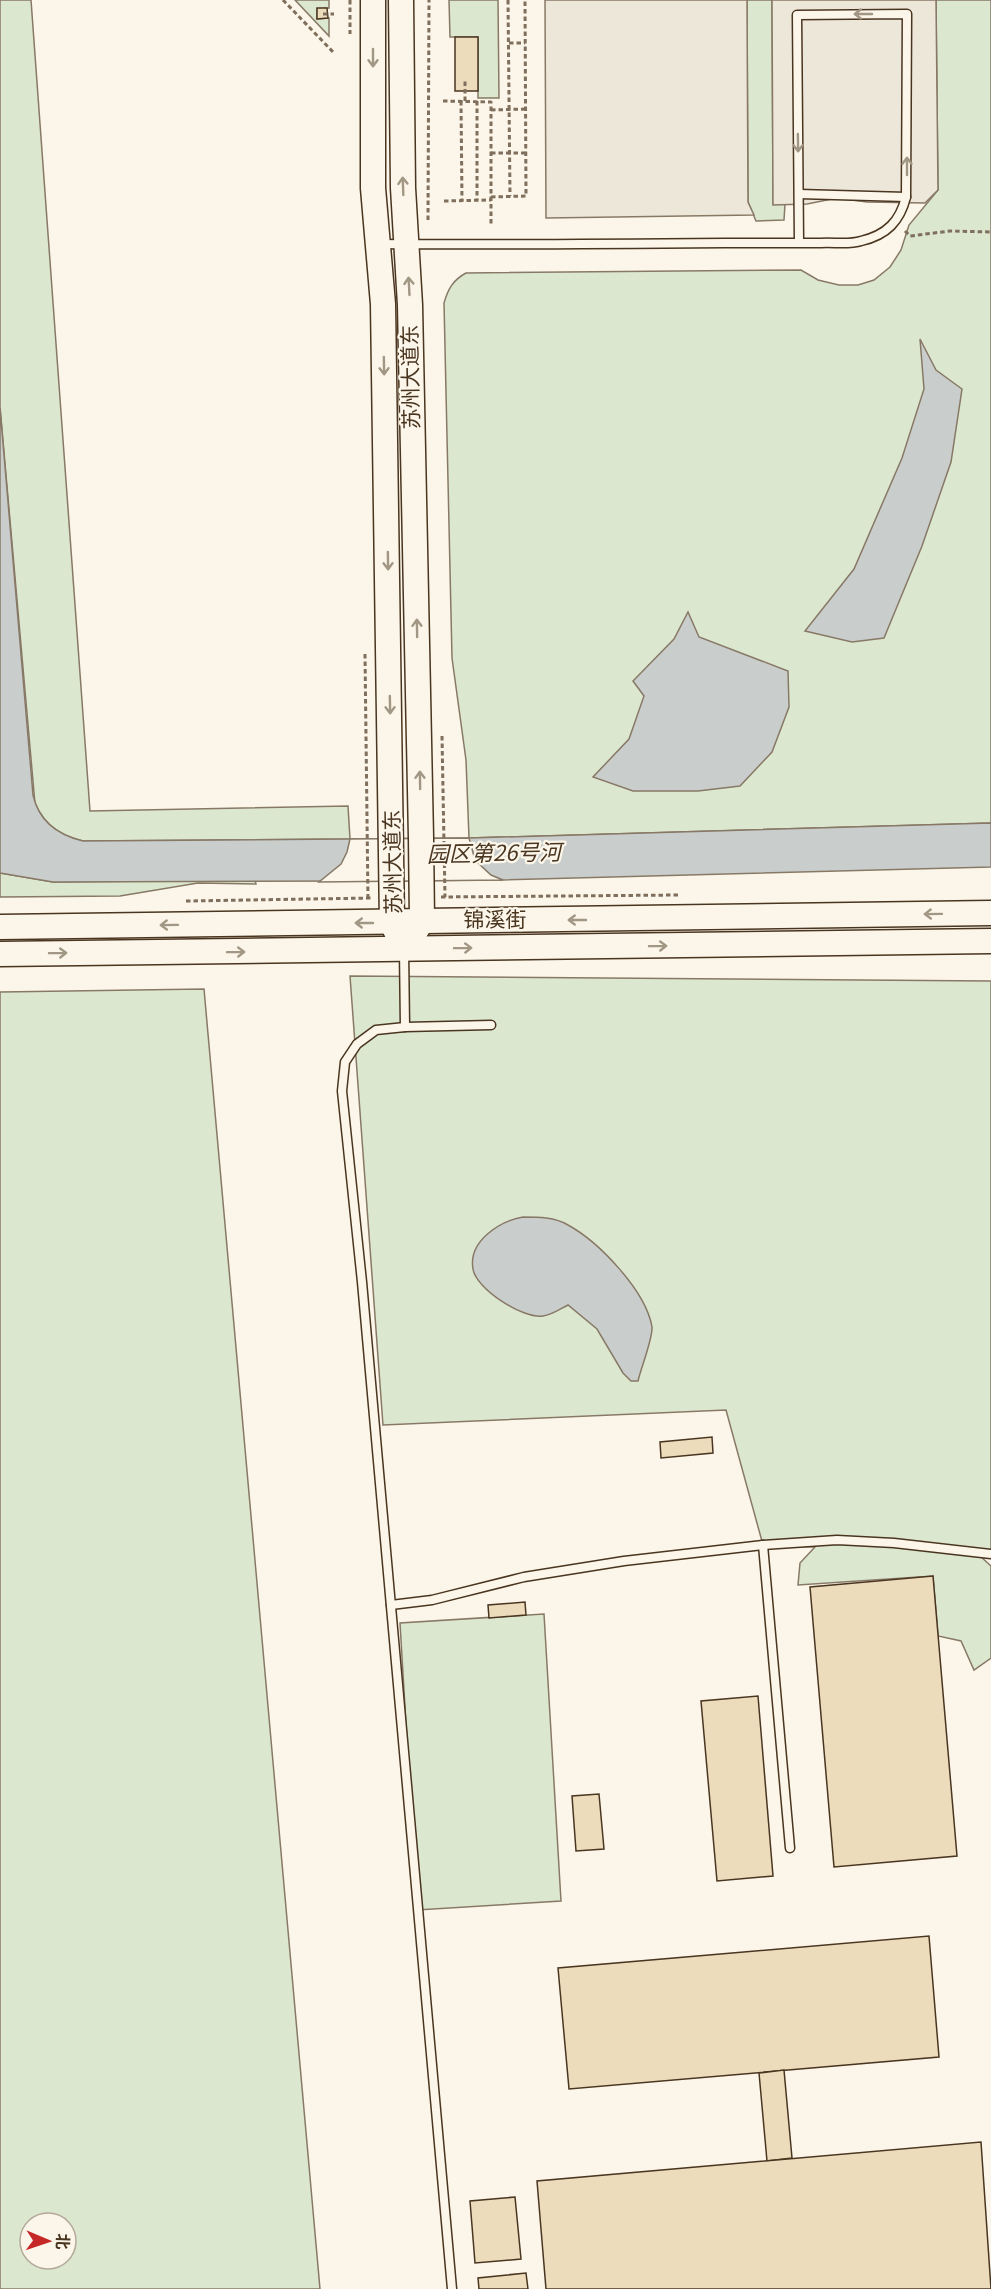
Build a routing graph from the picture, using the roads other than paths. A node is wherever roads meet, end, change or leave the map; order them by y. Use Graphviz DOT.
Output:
graph roads {
  1 [pos="373,0"];
  2 [pos="401,0"];
  3 [pos="799,194"];
  4 [pos="906,196"];
  5 [pos="799,243"];
  6 [pos="379,244"];
  7 [pos="407,244"];
  8 [pos="991,913"];
  9 [pos="422,921"];
  10 [pos="392,923"];
  11 [pos="0,927"];
  12 [pos="991,942"];
  13 [pos="404,949"];
  14 [pos="0,954"];
  15 [pos="491,1025"];
  16 [pos="405,1027"];
  17 [pos="763,1545"];
  18 [pos="991,1554"];
  19 [pos="391,1605"];
  20 [pos="790,1848"];
  21 [pos="452,2289"];
  1 -- 6 [label="main road, 苏州大道东, one-way"];
  7 -- 2 [label="main road, 苏州大道东, one-way"];
  3 -- 4 [label="lane"];
  4 -- 3 [label="lane, one-way"];
  3 -- 5 [label="lane"];
  4 -- 5 [label="lane"];
  5 -- 7 [label="lane"];
  6 -- 7 [label="lane"];
  6 -- 10 [label="main road, 苏州大道东, one-way"];
  9 -- 7 [label="main road, 苏州大道东, one-way"];
  8 -- 9 [label="main road, 锦溪街, one-way"];
  9 -- 10 [label="main road, 锦溪街"];
  9 -- 13 [label="main road, 苏州大道东"];
  10 -- 11 [label="main road, 锦溪街, one-way"];
  10 -- 13 [label="main road, 苏州大道东"];
  13 -- 12 [label="main road, 锦溪街, one-way"];
  14 -- 13 [label="main road, 锦溪街, one-way"];
  13 -- 16 [label="lane"];
  15 -- 16 [label="lane"];
  16 -- 19 [label="lane"];
  17 -- 18 [label="lane"];
  17 -- 19 [label="lane"];
  17 -- 20 [label="lane"];
  19 -- 21 [label="lane"];
}
